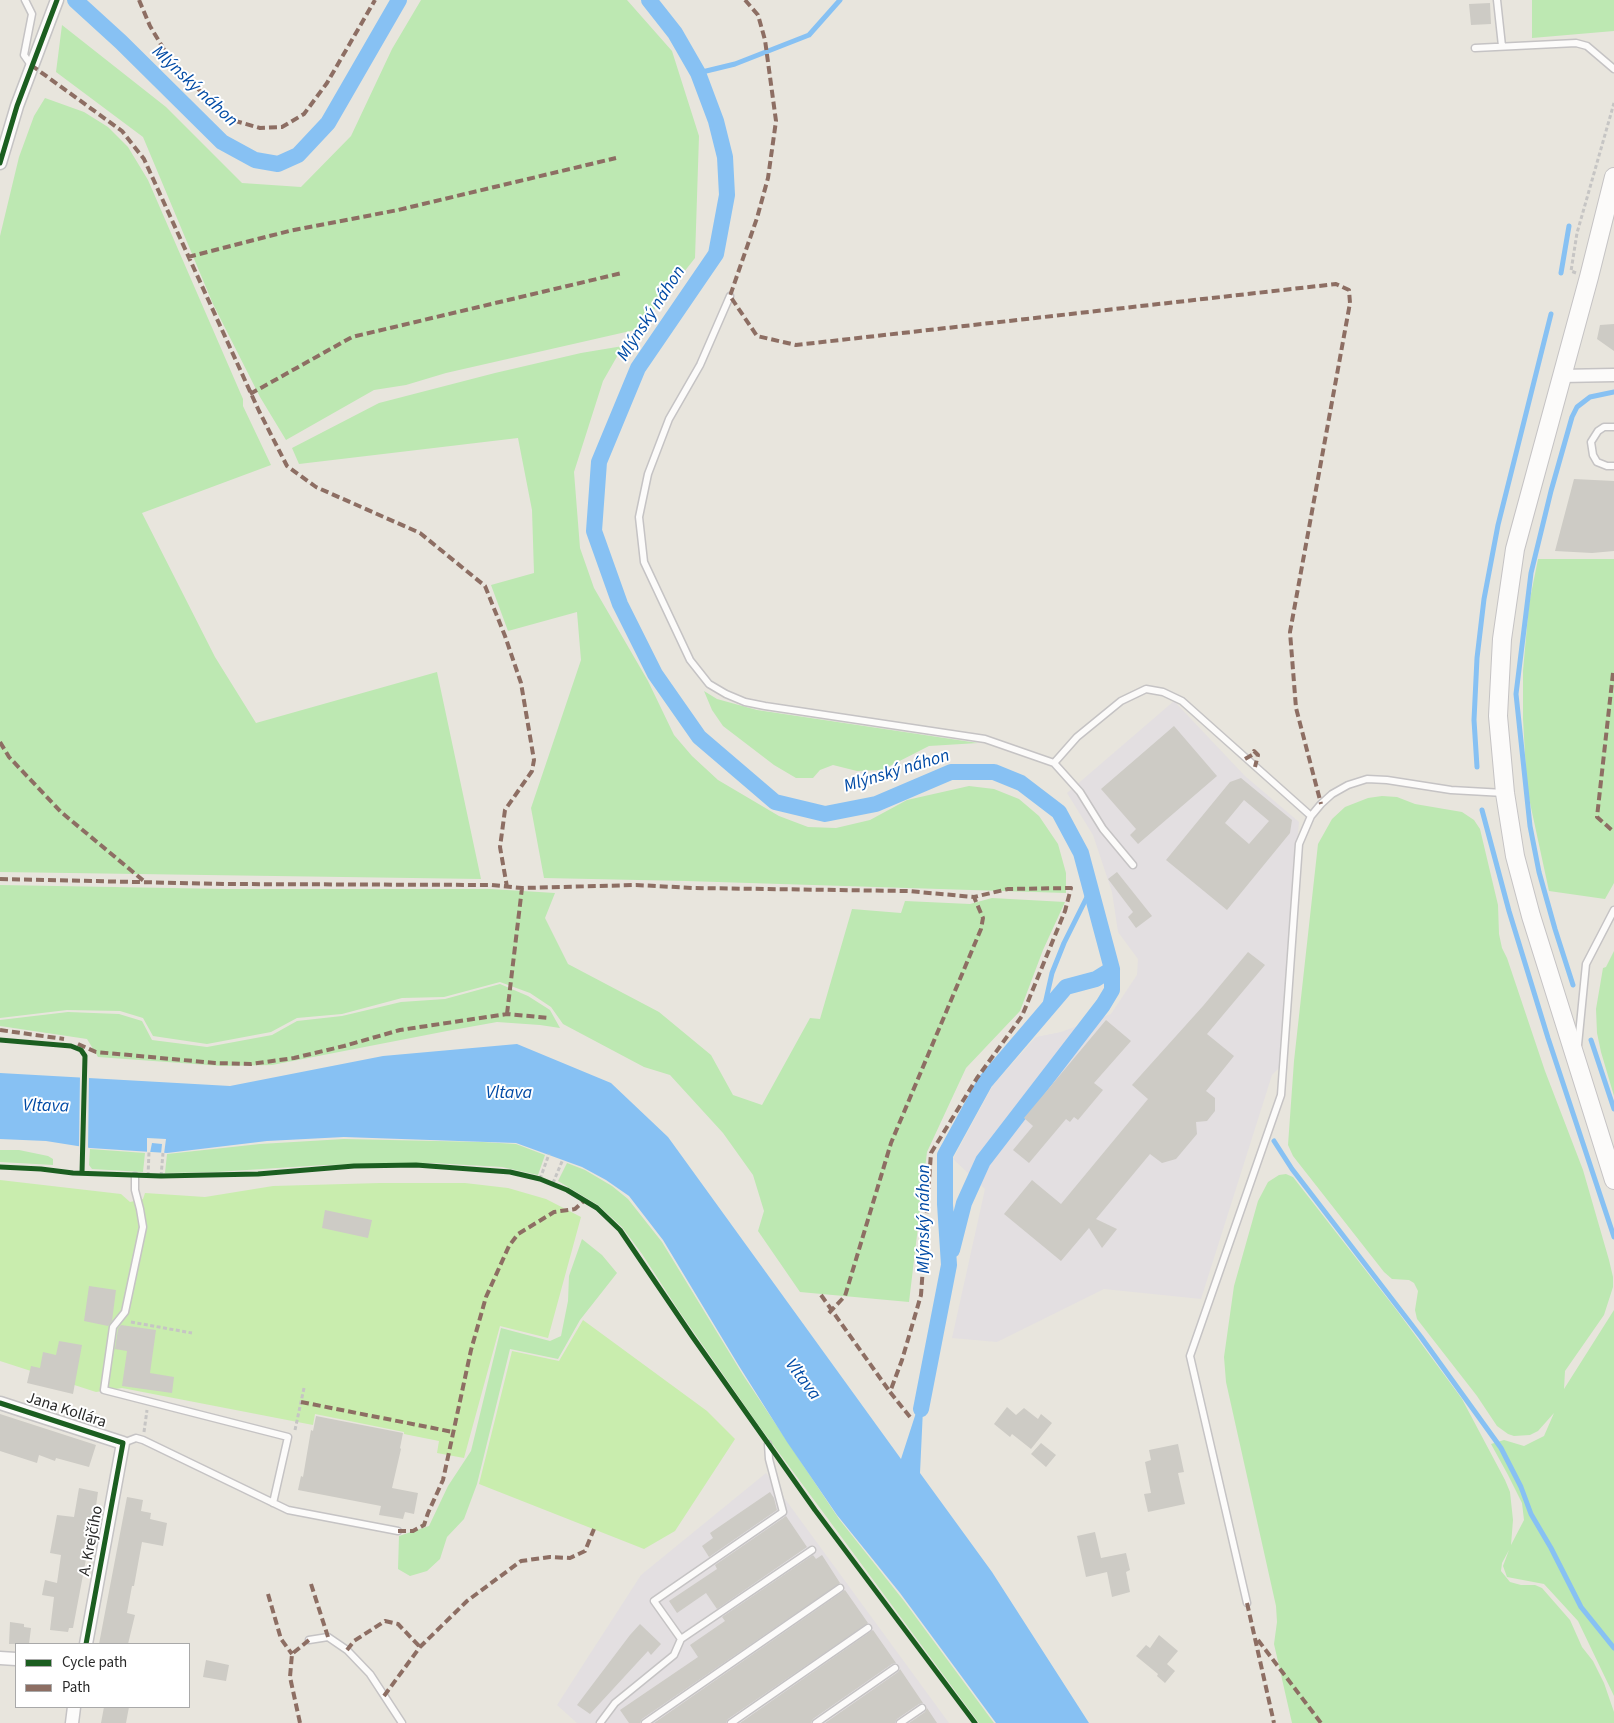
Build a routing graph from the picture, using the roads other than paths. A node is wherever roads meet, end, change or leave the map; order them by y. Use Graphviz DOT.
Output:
graph roads {
  1 [pos="25,0"];
  2 [pos="1497,0"];
  3 [pos="55,4"];
  4 [pos="1502,46"];
  5 [pos="1475,48"];
  6 [pos="31,65"];
  7 [pos="1614,69"];
  8 [pos="0,163"];
  9 [pos="1614,177"];
  10 [pos="730,296"];
  11 [pos="1614,375"];
  12 [pos="1561,376"];
  13 [pos="1614,427"];
  14 [pos="1614,466"];
  15 [pos="1054,763"];
  16 [pos="1505,793"];
  17 [pos="1311,816"];
  18 [pos="1133,865"];
  19 [pos="1614,910"];
  20 [pos="1576,1064"];
  21 [pos="135,1176"];
  22 [pos="1614,1180"];
  23 [pos="0,1403"];
  24 [pos="123,1443"];
  25 [pos="768,1444"];
  26 [pos="273,1504"];
  27 [pos="398,1531"];
  28 [pos="812,1550"];
  29 [pos="840,1588"];
  30 [pos="1247,1603"];
  31 [pos="868,1628"];
  32 [pos="681,1639"];
  33 [pos="309,1640"];
  34 [pos="86,1643"];
  35 [pos="0,1658"];
  36 [pos="15,1659"];
  37 [pos="895,1668"];
  38 [pos="74,1708"];
  39 [pos="922,1708"];
  40 [pos="72,1723"];
  41 [pos="402,1723"];
  42 [pos="600,1723"];
  43 [pos="645,1723"];
  44 [pos="731,1723"];
  45 [pos="816,1723"];
  46 [pos="900,1723"];
  1 -- 6 [label="lane"];
  2 -- 4 [label="lane"];
  3 -- 6 [label="street"];
  4 -- 5 [label="lane"];
  4 -- 7 [label="lane"];
  6 -- 8 [label="street"];
  9 -- 12 [label="main road"];
  10 -- 15 [label="lane"];
  11 -- 12 [label="street"];
  12 -- 16 [label="main road"];
  13 -- 14 [label="lane"];
  15 -- 17 [label="lane"];
  15 -- 18 [label="lane"];
  16 -- 17 [label="lane"];
  16 -- 20 [label="main road"];
  17 -- 30 [label="lane"];
  19 -- 20 [label="lane"];
  20 -- 22 [label="main road"];
  21 -- 26 [label="lane, Jana Kollára"];
  23 -- 24 [label="street, Jana Kollára"];
  24 -- 26 [label="lane, Jana Kollára"];
  24 -- 34 [label="street, A. Krejčího"];
  25 -- 32 [label="lane"];
  26 -- 27 [label="lane, Jana Kollára"];
  28 -- 32 [label="lane"];
  29 -- 43 [label="lane"];
  31 -- 44 [label="lane"];
  32 -- 42 [label="lane"];
  33 -- 41 [label="lane"];
  35 -- 36 [label="street"];
  37 -- 45 [label="lane"];
  38 -- 40 [label="street"];
  39 -- 46 [label="lane"];
}
